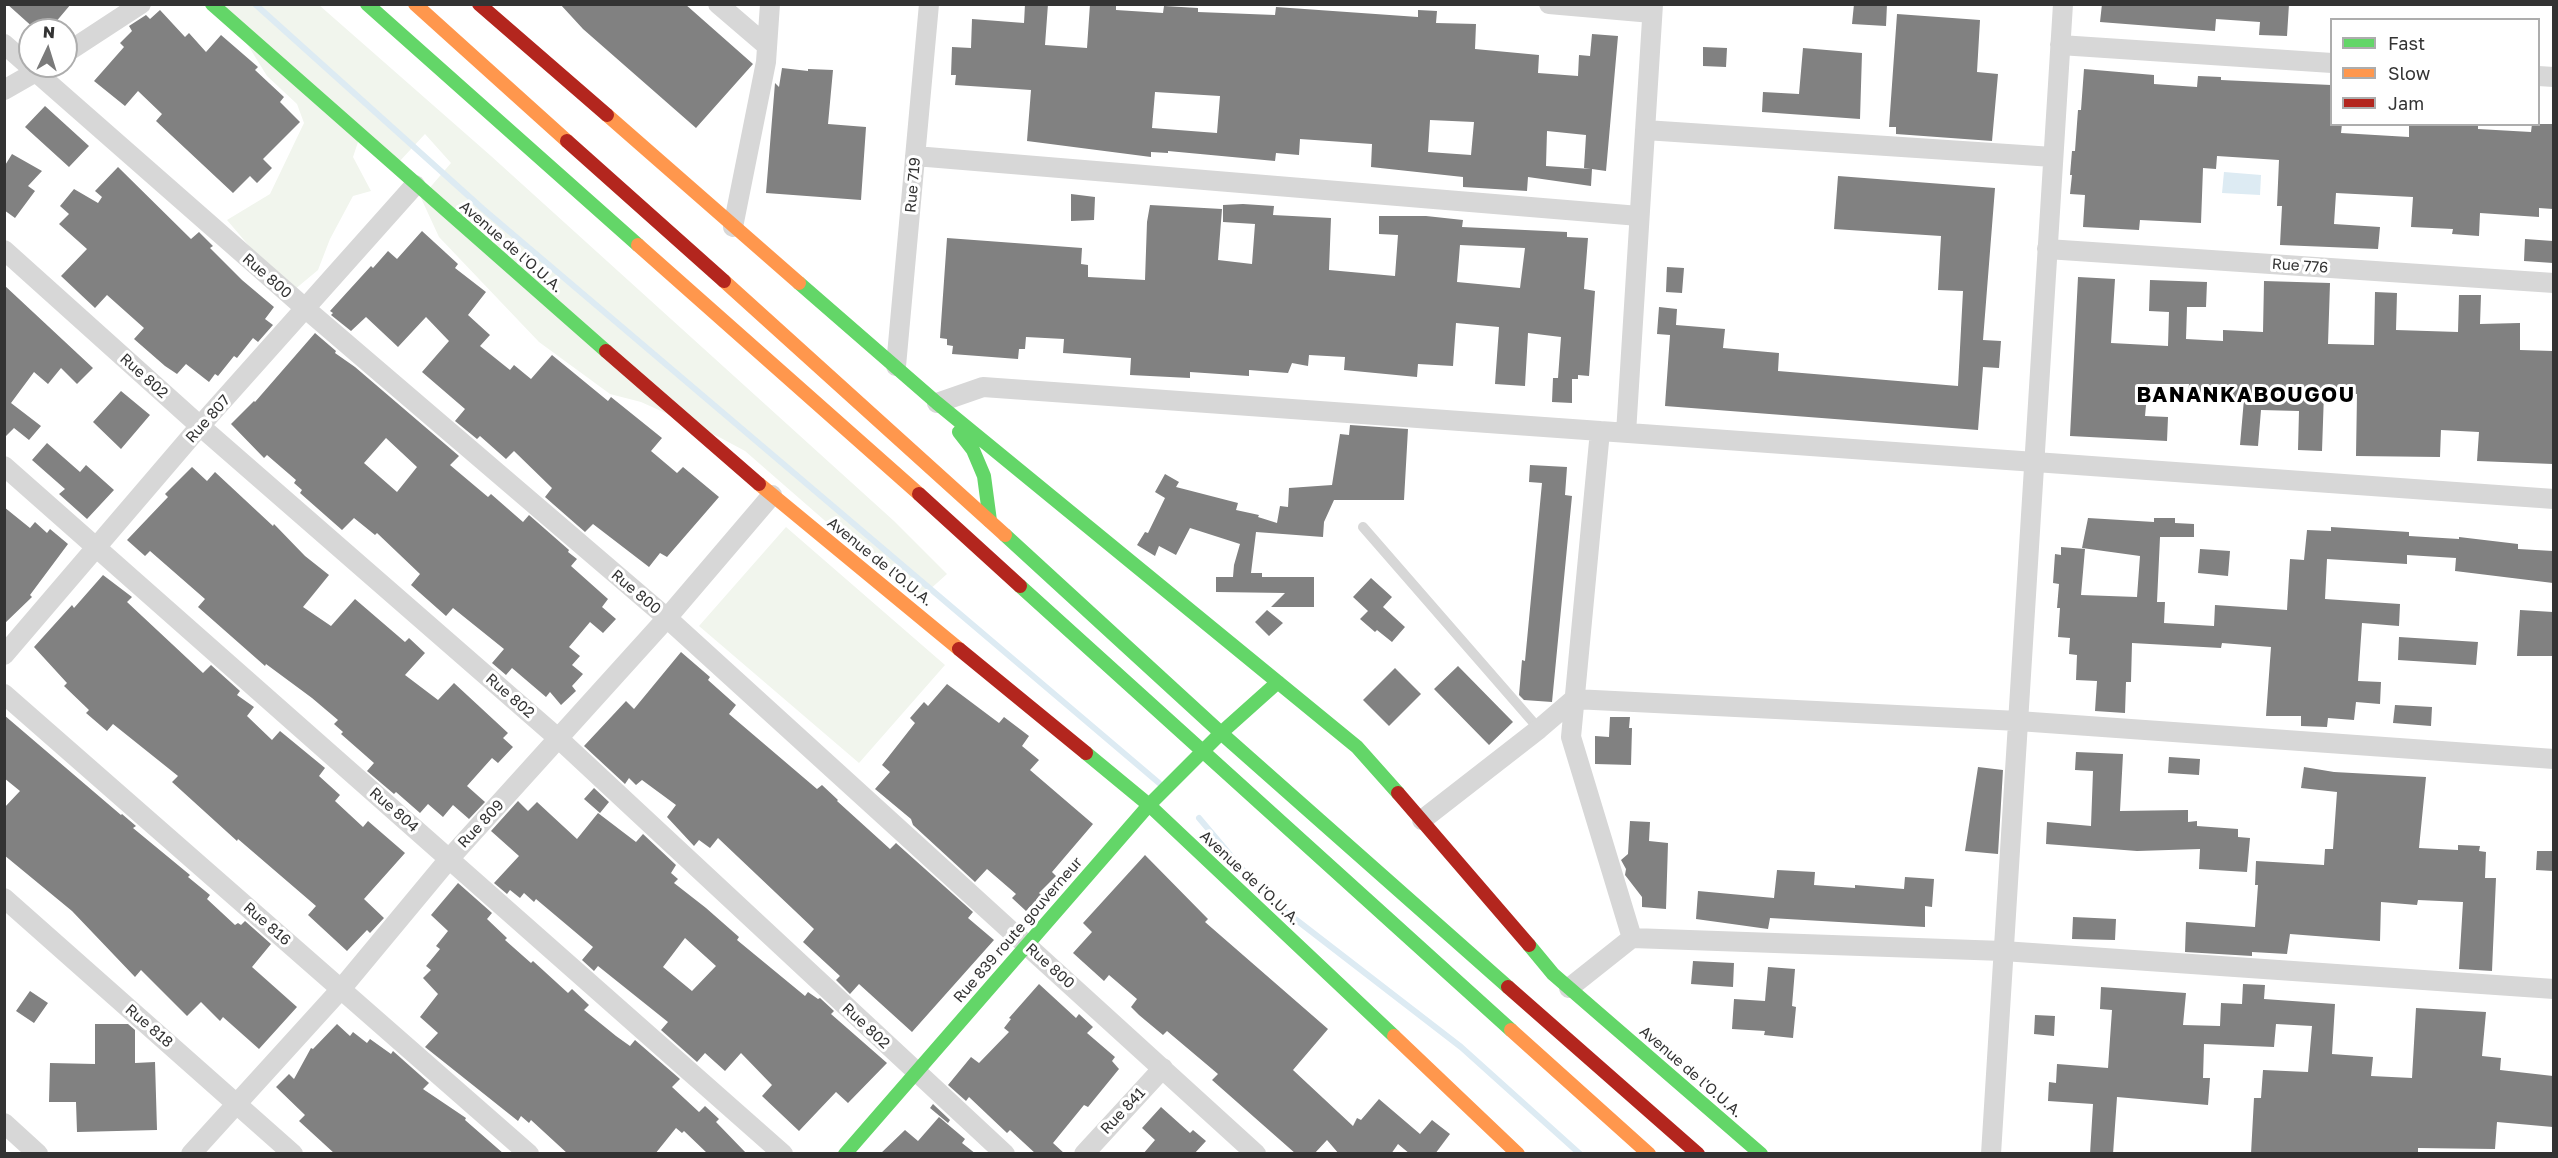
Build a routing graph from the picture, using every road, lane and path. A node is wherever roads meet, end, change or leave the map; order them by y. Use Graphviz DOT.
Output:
graph roads {
  1 [pos="141,4"];
  2 [pos="213,4"];
  3 [pos="367,4"];
  4 [pos="415,4"];
  5 [pos="479,4"];
  6 [pos="718,4"];
  7 [pos="770,4"];
  8 [pos="929,4"];
  9 [pos="1549,4"];
  10 [pos="2063,4"];
  11 [pos="1652,9"];
  12 [pos="4,44"];
  13 [pos="78,45"];
  14 [pos="2060,45"];
  15 [pos="767,46"];
  16 [pos="18,53"];
  17 [pos="2330,63"];
  18 [pos="25,78"];
  19 [pos="51,78"];
  20 [pos="4,90"];
  21 [pos="1645,130"];
  22 [pos="915,156"];
  23 [pos="2053,157"];
  24 [pos="415,185"];
  25 [pos="1639,216"];
  26 [pos="733,227"];
  27 [pos="2047,249"];
  28 [pos="4,250"];
  29 [pos="2553,283"];
  30 [pos="306,309"];
  31 [pos="896,366"];
  32 [pos="937,403"];
  33 [pos="200,426"];
  34 [pos="1600,431"];
  35 [pos="1626,433"];
  36 [pos="2034,462"];
  37 [pos="4,466"];
  38 [pos="772,495"];
  39 [pos="2553,499"];
  40 [pos="990,521"];
  41 [pos="1363,527"];
  42 [pos="96,547"];
  43 [pos="668,618"];
  44 [pos="4,655"];
  45 [pos="1278,682"];
  46 [pos="4,694"];
  47 [pos="1574,699"];
  48 [pos="2018,721"];
  49 [pos="1539,729"];
  50 [pos="1221,733"];
  51 [pos="559,739"];
  52 [pos="1202,752"];
  53 [pos="2553,759"];
  54 [pos="1149,805"];
  55 [pos="1422,820"];
  56 [pos="449,859"];
  57 [pos="4,898"];
  58 [pos="1632,938"];
  59 [pos="1027,945"];
  60 [pos="2003,951"];
  61 [pos="1569,988"];
  62 [pos="2553,988"];
  63 [pos="341,989"];
  64 [pos="1162,1068"];
  65 [pos="916,1073"];
  66 [pos="237,1103"];
  67 [pos="4,1123"];
  68 [pos="39,1154"];
  69 [pos="191,1154"];
  70 [pos="293,1154"];
  71 [pos="529,1154"];
  72 [pos="783,1154"];
  73 [pos="845,1154"];
  74 [pos="1005,1154"];
  75 [pos="1084,1154"];
  76 [pos="1256,1154"];
  77 [pos="1518,1154"];
  78 [pos="1649,1154"];
  79 [pos="1698,1154"];
  80 [pos="1761,1154"];
  81 [pos="1991,1154"];
  1 -- 13 [label="street"];
  2 -- 24 [label="main road, Avenue de l'O.U.A."];
  3 -- 52 [label="main road"];
  4 -- 40 [label="main road"];
  5 -- 26 [label="main road, Avenue de l'O.U.A."];
  6 -- 15 [label="street"];
  7 -- 15 [label="street"];
  8 -- 22 [label="street, Rue 719"];
  9 -- 11 [label="street"];
  10 -- 14 [label="street"];
  11 -- 21 [label="street"];
  12 -- 16 [label="street, Rue 800"];
  14 -- 17 [label="street"];
  14 -- 23 [label="street"];
  15 -- 26 [label="street"];
  18 -- 20 [label="street"];
  19 -- 30 [label="street, Rue 800"];
  21 -- 23 [label="street"];
  21 -- 25 [label="street"];
  22 -- 25 [label="street"];
  22 -- 31 [label="street, Rue 719"];
  23 -- 27 [label="street"];
  24 -- 30 [label="street, Rue 807"];
  24 -- 38 [label="main road, Avenue de l'O.U.A."];
  25 -- 35 [label="street"];
  26 -- 31 [label="main road, Avenue de l'O.U.A."];
  27 -- 29 [label="street, Rue 776"];
  27 -- 36 [label="street"];
  28 -- 33 [label="street, Rue 802"];
  30 -- 33 [label="street, Rue 807"];
  30 -- 43 [label="street, Rue 800"];
  31 -- 32 [label="main road, Avenue de l'O.U.A."];
  32 -- 34 [label="street"];
  32 -- 40 [label="main road"];
  32 -- 45 [label="main road, Avenue de l'O.U.A."];
  33 -- 42 [label="street, Rue 807"];
  33 -- 51 [label="street, Rue 802"];
  34 -- 35 [label="street"];
  34 -- 47 [label="street"];
  35 -- 36 [label="street"];
  36 -- 39 [label="street"];
  36 -- 48 [label="street"];
  37 -- 42 [label="street, Rue 804"];
  38 -- 43 [label="street, Rue 809"];
  38 -- 54 [label="main road, Avenue de l'O.U.A."];
  40 -- 50 [label="main road"];
  41 -- 49 [label="lane"];
  42 -- 44 [label="street, Rue 807"];
  42 -- 56 [label="street, Rue 804"];
  43 -- 51 [label="street, Rue 809"];
  43 -- 59 [label="street, Rue 800"];
  45 -- 50 [label="main road, Rue 839 route gouverneur"];
  45 -- 55 [label="main road, Avenue de l'O.U.A."];
  46 -- 63 [label="street, Rue 816"];
  47 -- 48 [label="street"];
  47 -- 49 [label="street"];
  47 -- 58 [label="street"];
  48 -- 53 [label="street"];
  48 -- 60 [label="street"];
  49 -- 55 [label="street"];
  50 -- 52 [label="main road, Rue 839 route gouverneur"];
  50 -- 79 [label="main road"];
  51 -- 56 [label="street, Rue 809"];
  51 -- 65 [label="street, Rue 802"];
  52 -- 54 [label="main road, Rue 839 route gouverneur"];
  52 -- 78 [label="main road"];
  54 -- 59 [label="main road, Rue 839 route gouverneur"];
  54 -- 77 [label="main road, Avenue de l'O.U.A."];
  55 -- 61 [label="main road, Avenue de l'O.U.A."];
  56 -- 63 [label="street, Rue 809"];
  56 -- 72 [label="street, Rue 804"];
  57 -- 66 [label="street, Rue 818"];
  58 -- 60 [label="street"];
  58 -- 61 [label="street"];
  59 -- 64 [label="street, Rue 800"];
  59 -- 65 [label="main road, Rue 839 route gouverneur"];
  60 -- 62 [label="street"];
  60 -- 81 [label="street"];
  61 -- 80 [label="main road, Avenue de l'O.U.A."];
  63 -- 66 [label="street, Rue 809"];
  63 -- 71 [label="street, Rue 816"];
  64 -- 75 [label="street, Rue 841"];
  64 -- 76 [label="street, Rue 800"];
  65 -- 73 [label="main road, Rue 839 route gouverneur"];
  65 -- 74 [label="street, Rue 802"];
  66 -- 69 [label="street, Rue 809"];
  66 -- 70 [label="street, Rue 818"];
  67 -- 68 [label="street"];
}
